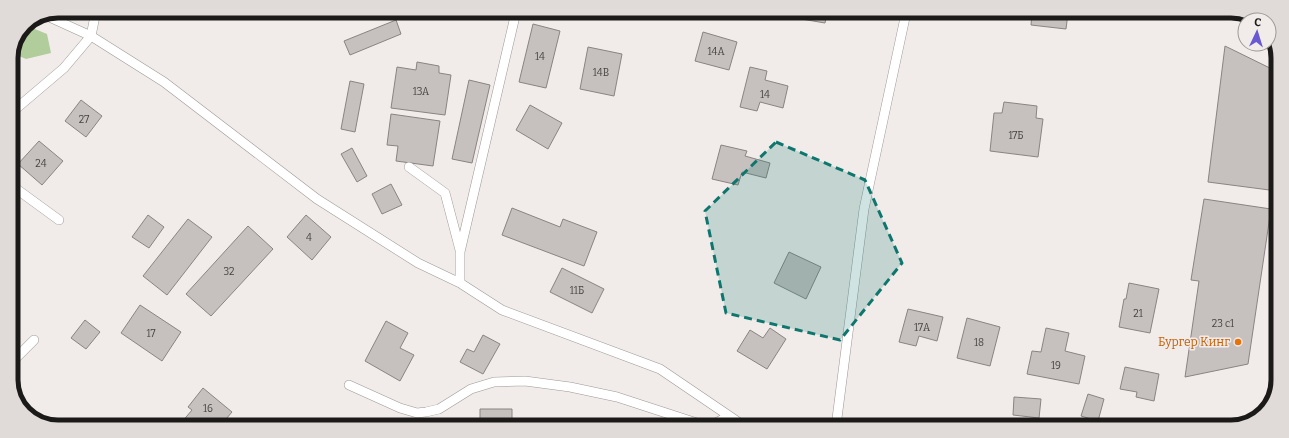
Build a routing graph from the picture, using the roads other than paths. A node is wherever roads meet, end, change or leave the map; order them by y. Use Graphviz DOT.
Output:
graph roads {
  1 [pos="95,18"];
  2 [pos="515,18"];
  3 [pos="905,18"];
  4 [pos="53,19"];
  5 [pos="91,36"];
  6 [pos="18,107"];
  7 [pos="409,167"];
  8 [pos="18,190"];
  9 [pos="59,220"];
  10 [pos="460,252"];
  11 [pos="460,283"];
  12 [pos="34,340"];
  13 [pos="18,356"];
  14 [pos="349,385"];
  15 [pos="729,416"];
  16 [pos="687,420"];
  17 [pos="722,420"];
  18 [pos="735,420"];
  19 [pos="837,420"];
  1 -- 5 [label="lane"];
  2 -- 10 [label="lane"];
  3 -- 19 [label="lane"];
  4 -- 5 [label="lane"];
  5 -- 6 [label="lane"];
  5 -- 11 [label="lane"];
  7 -- 10 [label="lane"];
  8 -- 9 [label="lane"];
  10 -- 11 [label="lane"];
  11 -- 15 [label="lane"];
  12 -- 13 [label="lane"];
  14 -- 16 [label="lane"];
  15 -- 17 [label="lane"];
  15 -- 18 [label="lane"];
}
